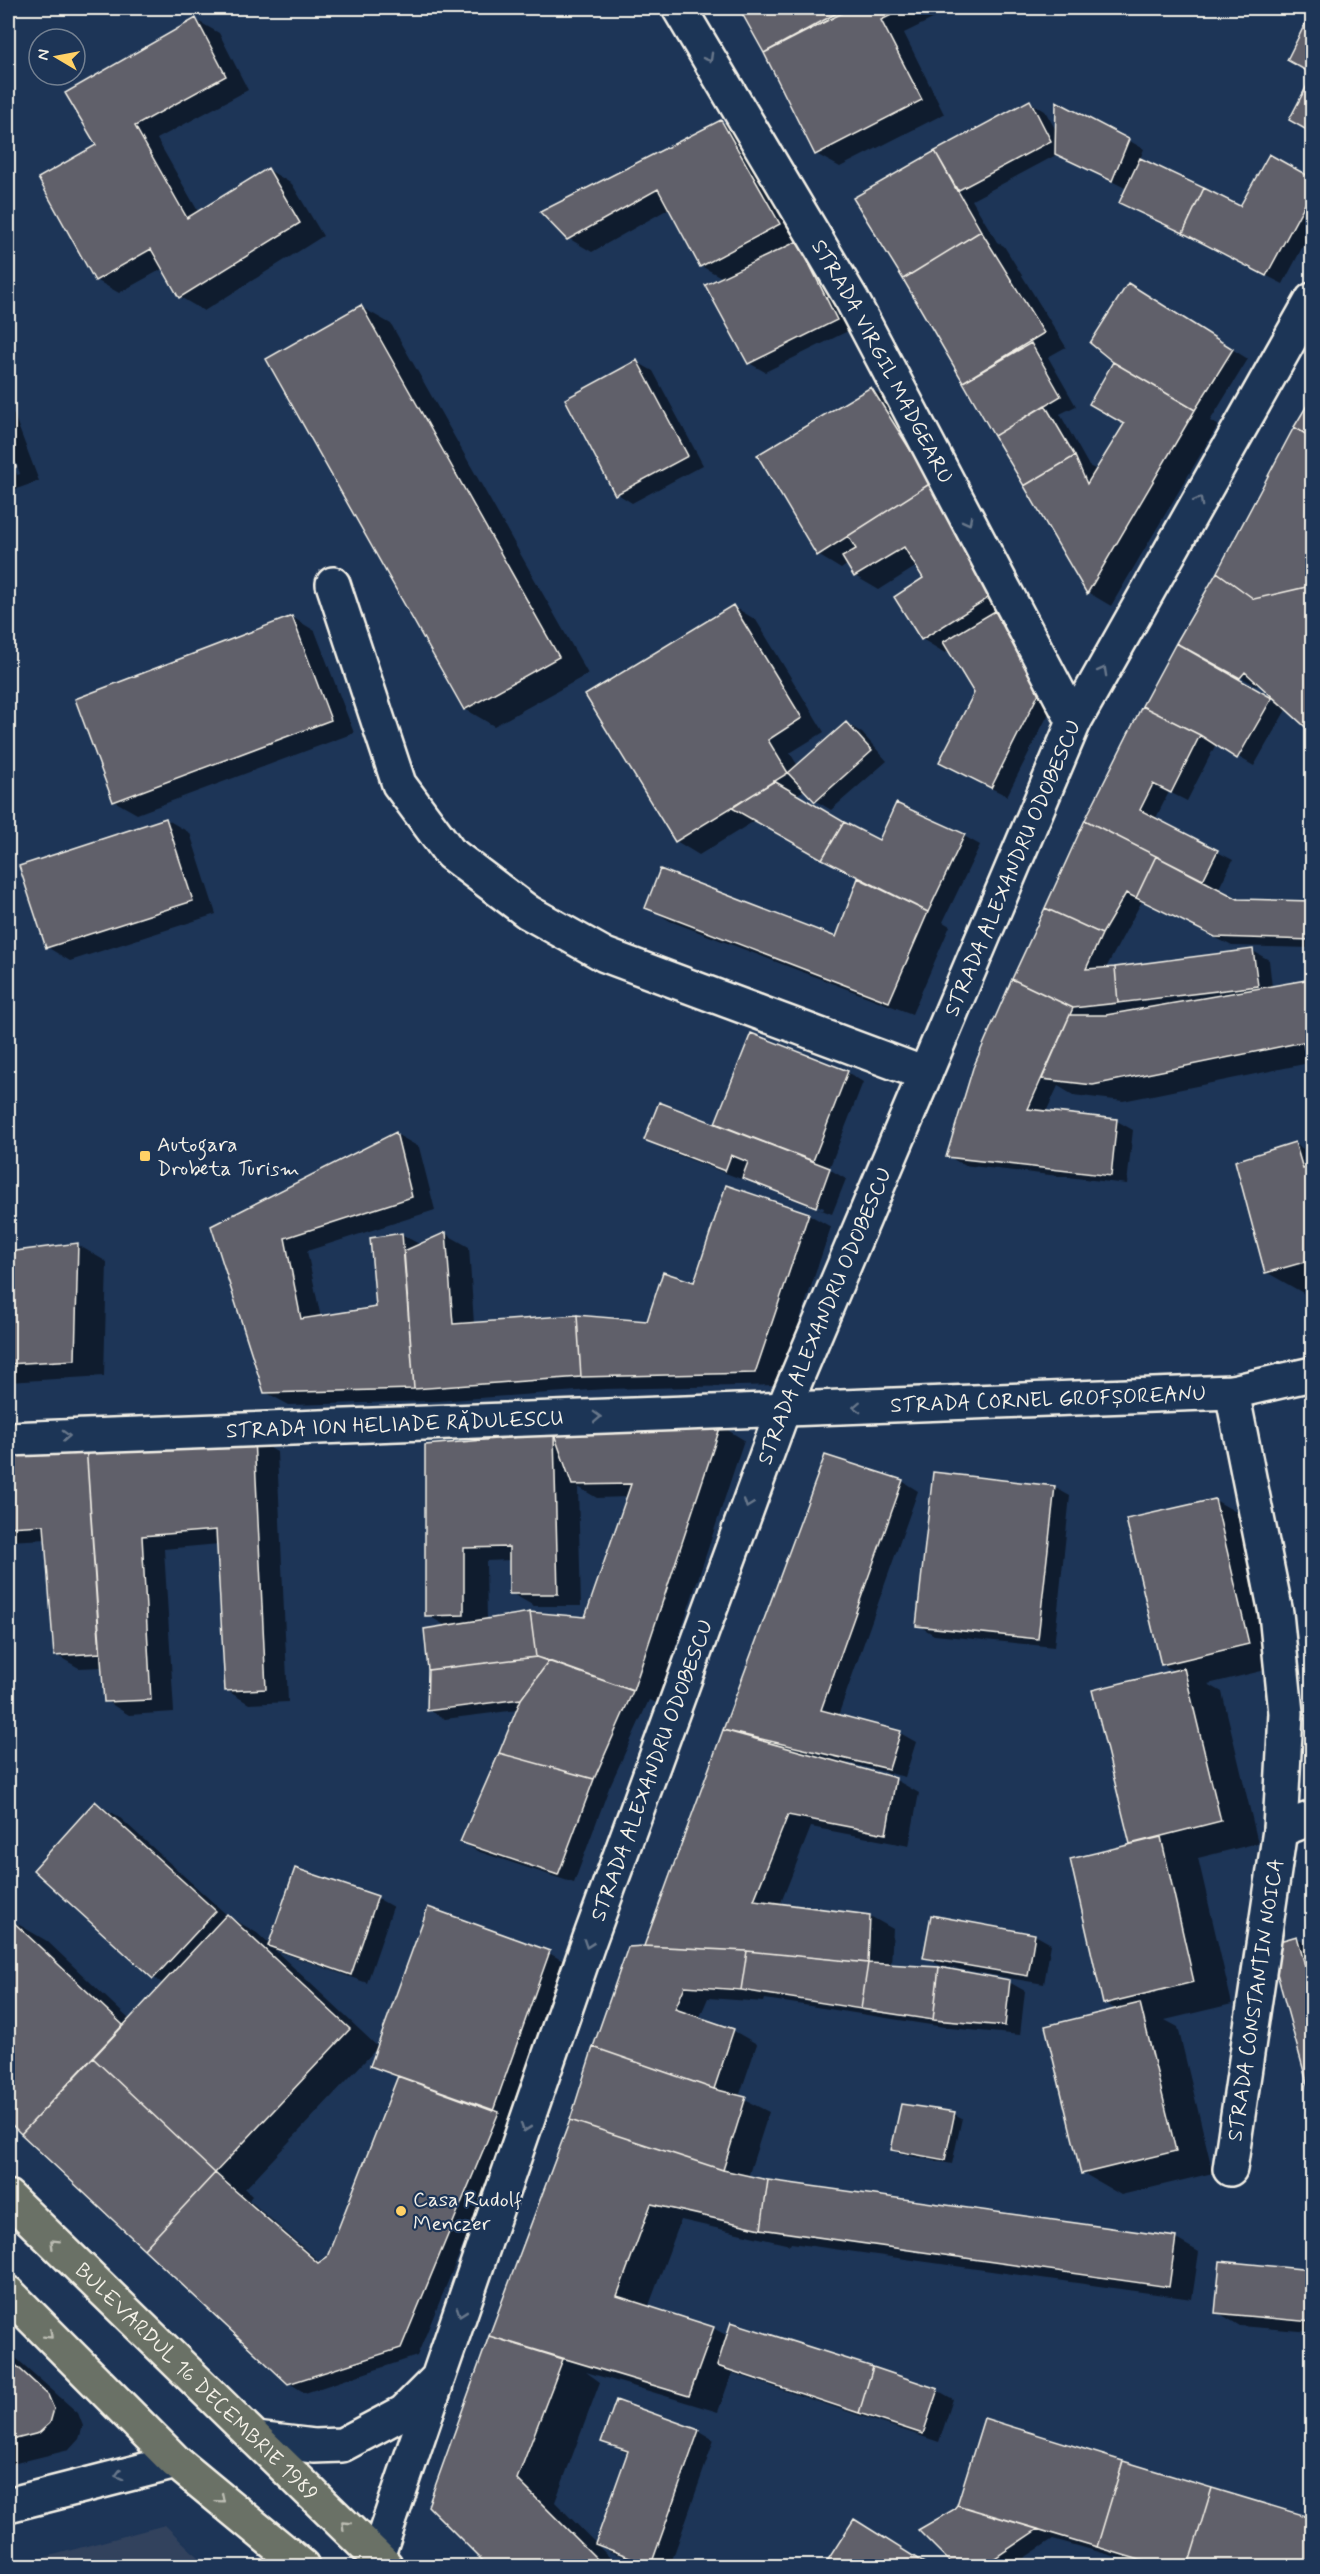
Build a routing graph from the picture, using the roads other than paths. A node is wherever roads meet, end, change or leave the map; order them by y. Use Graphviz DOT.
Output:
graph roads {
  1 [pos="679,8"];
  2 [pos="1312,300"];
  3 [pos="333,584"];
  4 [pos="1074,722"];
  5 [pos="925,1074"];
  6 [pos="1312,1374"];
  7 [pos="1232,1392"];
  8 [pos="783,1410"];
  9 [pos="8,1439"];
  10 [pos="1312,1818"];
  11 [pos="1280,1830"];
  12 [pos="1230,2169"];
  13 [pos="8,2198"];
  14 [pos="8,2294"];
  15 [pos="438,2378"];
  16 [pos="256,2439"];
  17 [pos="176,2462"];
  18 [pos="8,2505"];
  19 [pos="382,2562"];
  20 [pos="302,2566"];
  1 -- 4 [label="street, STRADA VIRGIL MADGEARU, one-way"];
  4 -- 2 [label="street, STRADA ALEXANDRU ODOBESCU, one-way"];
  3 -- 5 [label="street"];
  4 -- 5 [label="street, STRADA ALEXANDRU ODOBESCU"];
  5 -- 8 [label="street, STRADA ALEXANDRU ODOBESCU"];
  6 -- 7 [label="street, STRADA CORNEL GROFȘOREANU"];
  7 -- 8 [label="street, STRADA CORNEL GROFȘOREANU, one-way"];
  7 -- 11 [label="street, STRADA CONSTANTIN NOICA"];
  9 -- 8 [label="street, STRADA ION HELIADE RĂDULESCU, one-way"];
  8 -- 15 [label="street, STRADA ALEXANDRU ODOBESCU, one-way"];
  10 -- 11 [label="street, STRADA CONSTANTIN NOICA"];
  11 -- 12 [label="street, STRADA CONSTANTIN NOICA"];
  16 -- 13 [label="main road, BULEVARDUL 16 DECEMBRIE 1989, one-way"];
  14 -- 17 [label="main road, one-way"];
  15 -- 16 [label="street, STRADA ALEXANDRU ODOBESCU"];
  15 -- 19 [label="street, STRADA ALEXANDRU ODOBESCU"];
  19 -- 16 [label="main road, BULEVARDUL 16 DECEMBRIE 1989, one-way"];
  17 -- 18 [label="street, one-way"];
  17 -- 20 [label="main road, one-way"];
}
